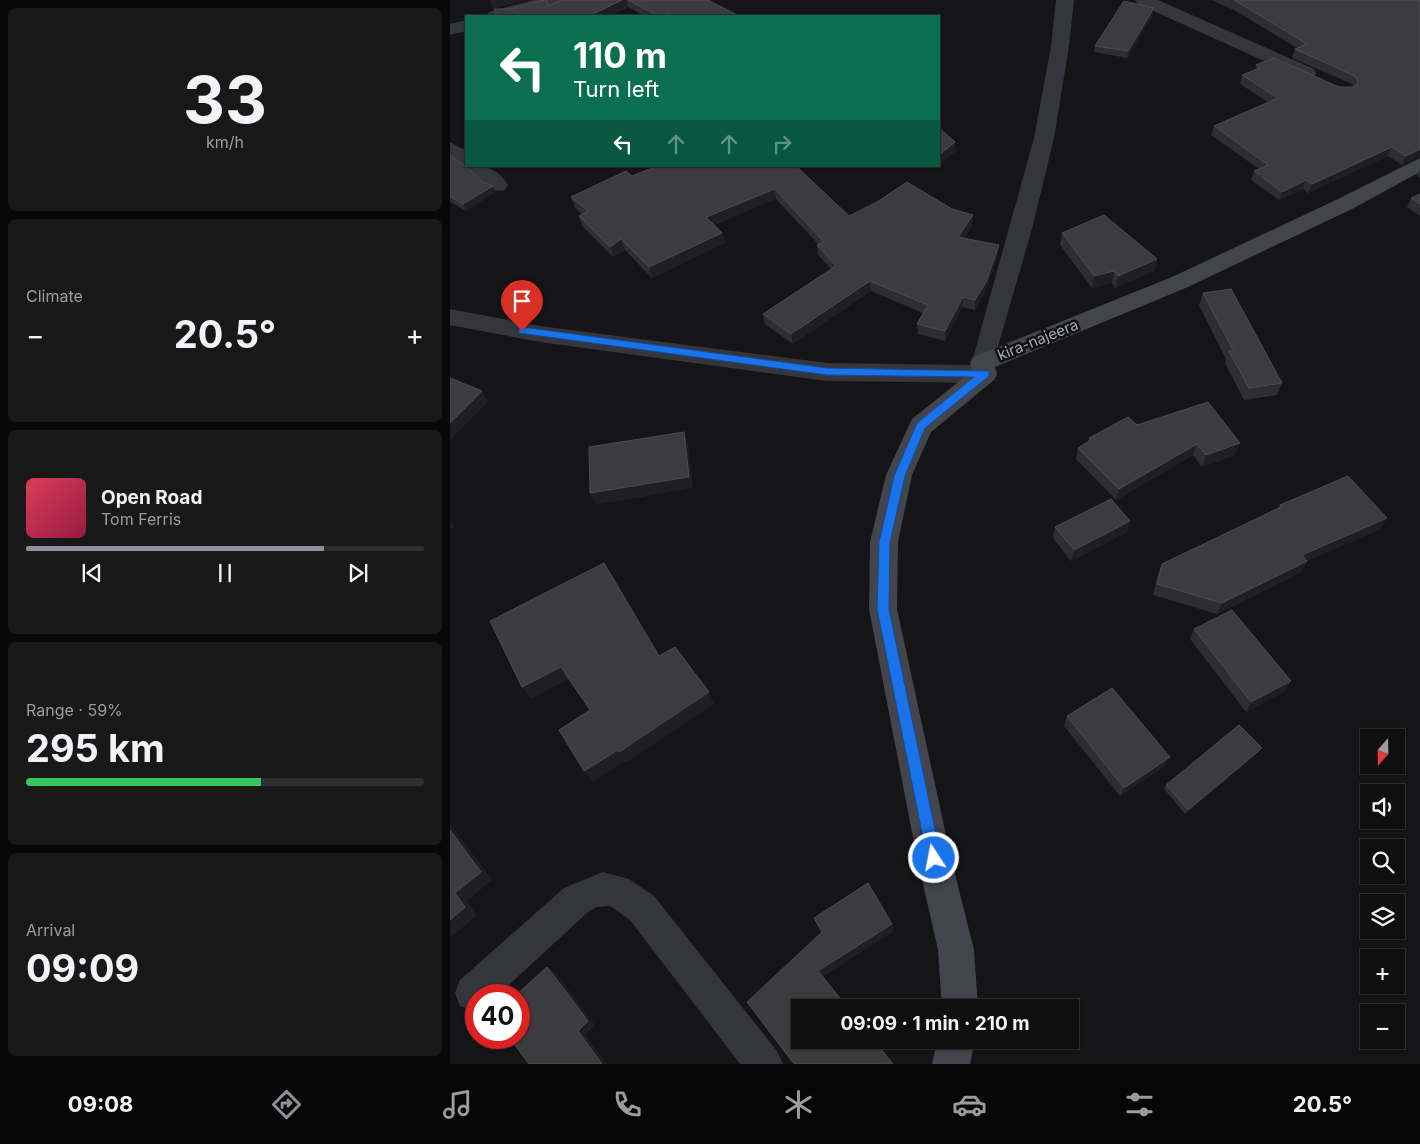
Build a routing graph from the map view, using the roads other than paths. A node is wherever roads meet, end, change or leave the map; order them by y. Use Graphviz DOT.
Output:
graph roads {
  1 [pos="552,0"];
  2 [pos="1065,0"];
  3 [pos="1144,0"];
  4 [pos="499,15"];
  5 [pos="465,25"];
  6 [pos="450,30"];
  7 [pos="1326,82"];
  8 [pos="450,148"];
  9 [pos="465,159"];
  10 [pos="1420,164"];
  11 [pos="475,167"];
  12 [pos="498,185"];
  13 [pos="450,317"];
  14 [pos="984,368"];
  15 [pos="483,984"];
  16 [pos="959,999"];
  17 [pos="954,1049"];
  18 [pos="764,1064"];
  19 [pos="951,1064"];
  1 -- 4 [label="street"];
  2 -- 14 [label="street"];
  3 -- 7 [label="street"];
  5 -- 6 [label="street"];
  8 -- 9 [label="street"];
  10 -- 14 [label="street, kira-najeera"];
  11 -- 12 [label="street"];
  13 -- 14 [label="street"];
  14 -- 16 [label="street, kira-najeera"];
  15 -- 18 [label="street"];
  17 -- 19 [label="street"];
}
